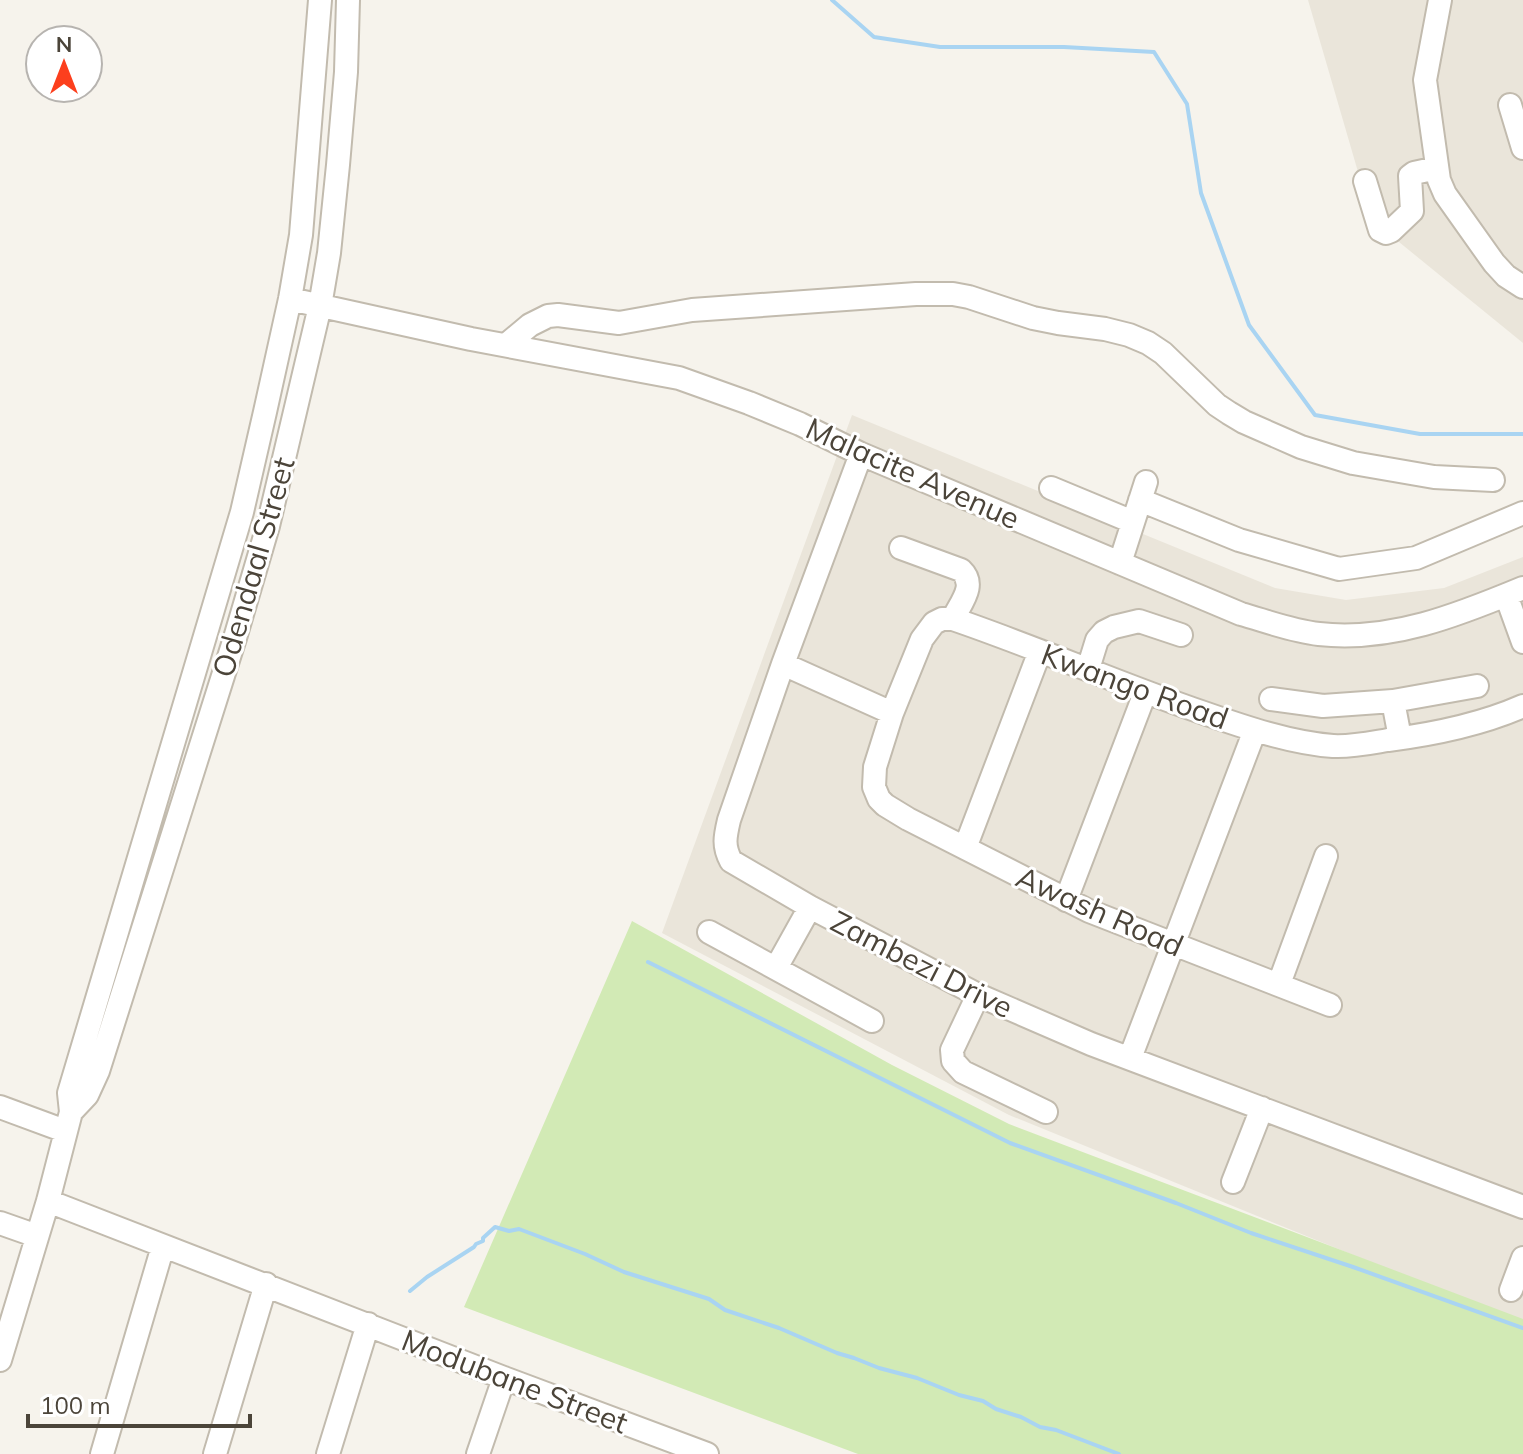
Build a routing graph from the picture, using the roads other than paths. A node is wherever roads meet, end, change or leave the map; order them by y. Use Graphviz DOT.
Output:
graph roads {
  1 [pos="320,0"];
  2 [pos="348,0"];
  3 [pos="1440,0"];
  4 [pos="1510,105"];
  5 [pos="1523,148"];
  6 [pos="1437,168"];
  7 [pos="1365,181"];
  8 [pos="1523,287"];
  9 [pos="290,299"];
  10 [pos="320,306"];
  11 [pos="506,345"];
  12 [pos="861,454"];
  13 [pos="1493,480"];
  14 [pos="1051,488"];
  15 [pos="1139,501"];
  16 [pos="1523,513"];
  17 [pos="901,548"];
  18 [pos="1120,563"];
  19 [pos="1514,591"];
  20 [pos="953,619"];
  21 [pos="1181,635"];
  22 [pos="1523,642"];
  23 [pos="1040,651"];
  24 [pos="783,664"];
  25 [pos="1088,669"];
  26 [pos="1477,686"];
  27 [pos="1145,693"];
  28 [pos="1271,699"];
  29 [pos="1393,701"];
  30 [pos="1523,706"];
  31 [pos="892,713"];
  32 [pos="1255,730"];
  33 [pos="1400,738"];
  34 [pos="965,848"];
  35 [pos="1326,856"];
  36 [pos="1066,900"];
  37 [pos="810,907"];
  38 [pos="709,932"];
  39 [pos="1172,945"];
  40 [pos="776,968"];
  41 [pos="1279,984"];
  42 [pos="978,995"];
  43 [pos="1330,1005"];
  44 [pos="872,1021"];
  45 [pos="1130,1058"];
  46 [pos="0,1107"];
  47 [pos="1262,1108"];
  48 [pos="1046,1112"];
  49 [pos="68,1122"];
  50 [pos="1233,1182"];
  51 [pos="48,1201"];
  52 [pos="1523,1207"];
  53 [pos="0,1223"];
  54 [pos="37,1236"];
  55 [pos="163,1246"];
  56 [pos="1523,1258"];
  57 [pos="266,1284"];
  58 [pos="1511,1290"];
  59 [pos="368,1324"];
  60 [pos="0,1360"];
  61 [pos="504,1378"];
  62 [pos="102,1454"];
  63 [pos="215,1454"];
  64 [pos="328,1454"];
  65 [pos="478,1454"];
  66 [pos="707,1454"];
  1 -- 9 [label="street, Odendaal Street"];
  2 -- 10 [label="street, Odendaal Street"];
  3 -- 6 [label="street"];
  4 -- 5 [label="street"];
  6 -- 7 [label="street"];
  6 -- 8 [label="street"];
  9 -- 10 [label="street, Malacite Avenue"];
  9 -- 49 [label="street, Odendaal Street"];
  10 -- 11 [label="street, Malacite Avenue"];
  10 -- 49 [label="street, Odendaal Street"];
  11 -- 12 [label="street, Malacite Avenue"];
  11 -- 13 [label="street"];
  12 -- 18 [label="street, Malacite Avenue"];
  12 -- 24 [label="street, Zambezi Drive"];
  14 -- 15 [label="street"];
  15 -- 16 [label="street"];
  15 -- 18 [label="street"];
  17 -- 20 [label="street"];
  18 -- 19 [label="street, Malacite Avenue"];
  19 -- 22 [label="street"];
  20 -- 23 [label="street, Kwango Road"];
  20 -- 31 [label="street"];
  21 -- 25 [label="street"];
  23 -- 25 [label="street, Kwango Road"];
  23 -- 34 [label="street"];
  24 -- 31 [label="street"];
  24 -- 37 [label="street, Zambezi Drive"];
  25 -- 27 [label="street, Kwango Road"];
  26 -- 29 [label="street"];
  27 -- 32 [label="street, Kwango Road"];
  27 -- 36 [label="street"];
  28 -- 29 [label="street"];
  29 -- 33 [label="street"];
  30 -- 33 [label="street, Kwango Road"];
  31 -- 34 [label="street, Awash Road"];
  32 -- 33 [label="street, Kwango Road"];
  32 -- 39 [label="street"];
  34 -- 36 [label="street, Awash Road"];
  35 -- 41 [label="street"];
  36 -- 39 [label="street, Awash Road"];
  37 -- 40 [label="street"];
  37 -- 42 [label="street, Zambezi Drive"];
  38 -- 40 [label="street"];
  39 -- 41 [label="street, Awash Road"];
  39 -- 45 [label="street"];
  40 -- 44 [label="street"];
  41 -- 43 [label="street, Awash Road"];
  42 -- 45 [label="street, Zambezi Drive"];
  42 -- 48 [label="street"];
  45 -- 47 [label="street, Zambezi Drive"];
  46 -- 49 [label="street"];
  47 -- 50 [label="street"];
  47 -- 52 [label="street, Zambezi Drive"];
  49 -- 51 [label="street, Odendaal Street"];
  51 -- 54 [label="street, Odendaal Street"];
  51 -- 55 [label="street, Modubane Street"];
  53 -- 54 [label="street"];
  54 -- 60 [label="street, Odendaal Street"];
  55 -- 57 [label="street, Modubane Street"];
  55 -- 62 [label="street"];
  56 -- 58 [label="street"];
  57 -- 59 [label="street, Modubane Street"];
  57 -- 63 [label="street"];
  59 -- 61 [label="street, Modubane Street"];
  59 -- 64 [label="street, Modubane Street"];
  61 -- 65 [label="street"];
  61 -- 66 [label="street, Modubane Street"];
}
